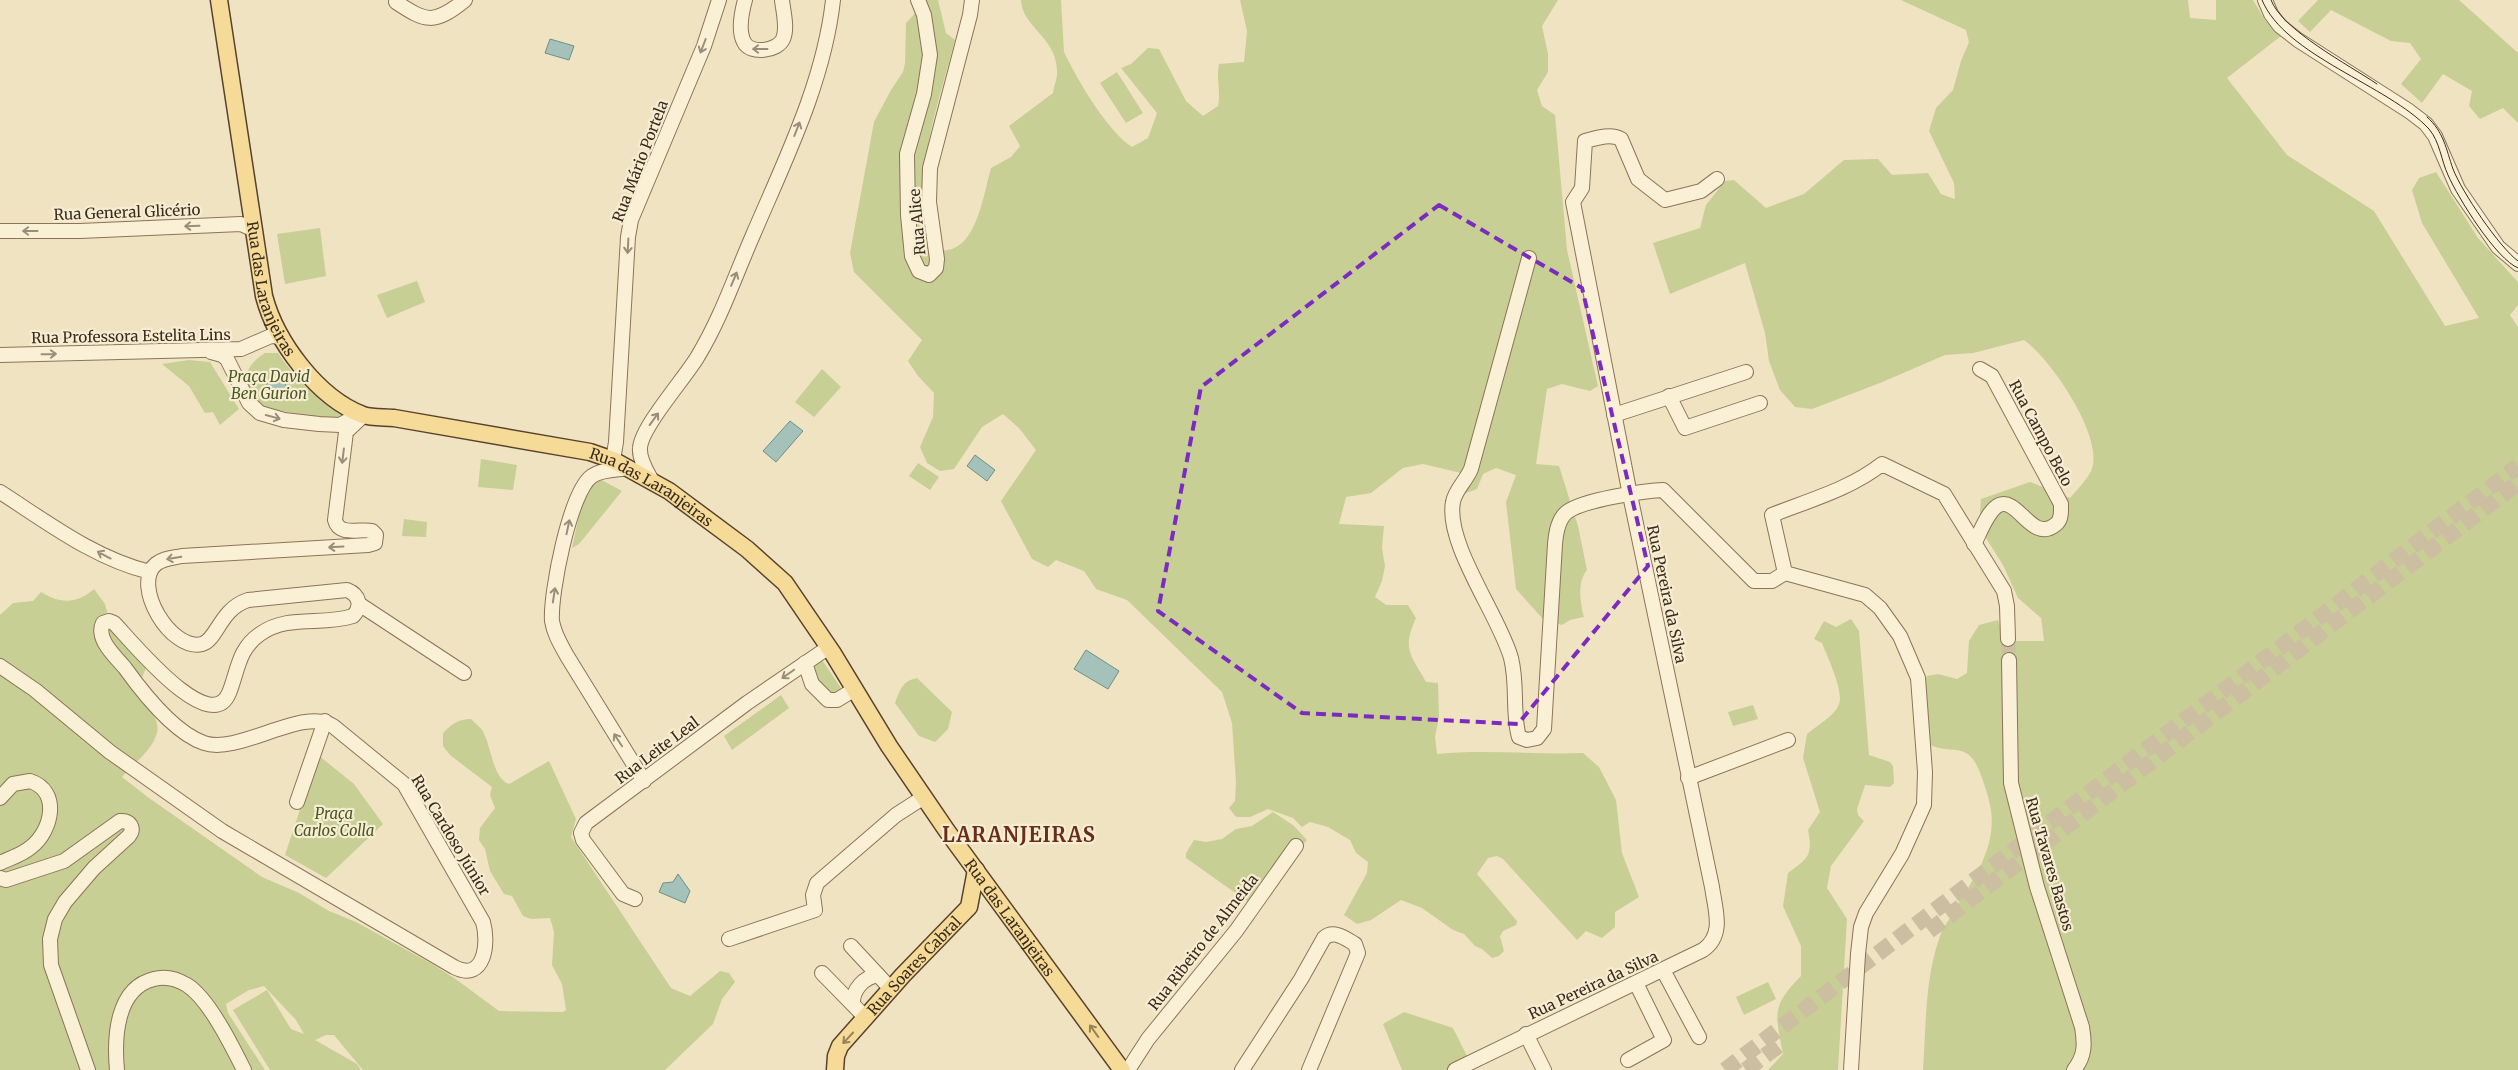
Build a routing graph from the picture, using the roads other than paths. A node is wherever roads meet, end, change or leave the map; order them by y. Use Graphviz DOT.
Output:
graph roads {
  1 [pos="219,0"];
  2 [pos="464,0"];
  3 [pos="719,0"];
  4 [pos="745,0"];
  5 [pos="782,0"];
  6 [pos="833,0"];
  7 [pos="918,0"];
  8 [pos="972,0"];
  9 [pos="2264,0"];
  10 [pos="396,2"];
  11 [pos="1717,179"];
  12 [pos="254,230"];
  13 [pos="0,231"];
  14 [pos="1529,258"];
  15 [pos="2518,264"];
  16 [pos="272,318"];
  17 [pos="282,337"];
  18 [pos="261,339"];
  19 [pos="206,350"];
  20 [pos="0,355"];
  21 [pos="1980,369"];
  22 [pos="1746,372"];
  23 [pos="1669,396"];
  24 [pos="1760,403"];
  25 [pos="358,412"];
  26 [pos="1614,415"];
  27 [pos="617,426"];
  28 [pos="343,428"];
  29 [pos="642,436"];
  30 [pos="613,460"];
  31 [pos="628,468"];
  32 [pos="651,479"];
  33 [pos="0,492"];
  34 [pos="1630,495"];
  35 [pos="1974,544"];
  36 [pos="150,572"];
  37 [pos="1785,573"];
  38 [pos="359,604"];
  39 [pos="2008,639"];
  40 [pos="829,647"];
  41 [pos="2009,660"];
  42 [pos="805,662"];
  43 [pos="0,666"];
  44 [pos="464,673"];
  45 [pos="855,689"];
  46 [pos="325,721"];
  47 [pos="1788,740"];
  48 [pos="1688,778"];
  49 [pos="644,781"];
  50 [pos="924,797"];
  51 [pos="0,798"];
  52 [pos="297,802"];
  53 [pos="1296,846"];
  54 [pos="0,863"];
  55 [pos="976,870"];
  56 [pos="0,878"];
  57 [pos="635,899"];
  58 [pos="999,899"];
  59 [pos="969,907"];
  60 [pos="729,939"];
  61 [pos="851,946"];
  62 [pos="1664,970"];
  63 [pos="822,973"];
  64 [pos="878,975"];
  65 [pos="1636,983"];
  66 [pos="891,989"];
  67 [pos="853,1004"];
  68 [pos="866,1018"];
  69 [pos="1526,1034"];
  70 [pos="1699,1037"];
  71 [pos="1135,1057"];
  72 [pos="1628,1060"];
  73 [pos="836,1063"];
  74 [pos="1118,1064"];
  75 [pos="88,1070"];
  76 [pos="117,1070"];
  77 [pos="244,1070"];
  78 [pos="1128,1070"];
  79 [pos="1242,1070"];
  80 [pos="1309,1070"];
  81 [pos="1455,1070"];
  82 [pos="1544,1070"];
  83 [pos="1852,1070"];
  84 [pos="2074,1070"];
  1 -- 12 [label="main road, Rua das Laranjeiras"];
  2 -- 10 [label="street"];
  3 -- 27 [label="street, Rua Mário Portela, one-way"];
  5 -- 4 [label="street, one-way"];
  29 -- 6 [label="street, one-way"];
  7 -- 8 [label="street, Rua Alice"];
  9 -- 15 [label="street"];
  11 -- 26 [label="street, Rua Pereira da Silva"];
  12 -- 13 [label="street, Rua General Glicério, one-way"];
  12 -- 16 [label="main road, Rua das Laranjeiras"];
  14 -- 34 [label="street"];
  16 -- 17 [label="main road, Rua das Laranjeiras"];
  16 -- 18 [label="street"];
  17 -- 18 [label="street, Rua Professora Estelita Lins"];
  17 -- 25 [label="main road, Rua das Laranjeiras"];
  18 -- 19 [label="street, Rua Professora Estelita Lins"];
  20 -- 19 [label="street, Rua Professora Estelita Lins, one-way"];
  19 -- 28 [label="street, one-way"];
  21 -- 35 [label="street, Rua Campo Belo"];
  22 -- 23 [label="street"];
  23 -- 24 [label="street"];
  23 -- 26 [label="street"];
  25 -- 28 [label="street"];
  25 -- 30 [label="main road, Rua das Laranjeiras"];
  26 -- 34 [label="street, Rua Pereira da Silva"];
  27 -- 29 [label="street"];
  27 -- 30 [label="street, Rua Mário Portela"];
  28 -- 36 [label="street, one-way"];
  29 -- 32 [label="street"];
  30 -- 31 [label="main road, Rua das Laranjeiras"];
  31 -- 32 [label="main road, Rua das Laranjeiras"];
  49 -- 31 [label="street, one-way"];
  32 -- 40 [label="main road, Rua das Laranjeiras"];
  36 -- 33 [label="street, one-way"];
  34 -- 37 [label="street"];
  34 -- 48 [label="street, Rua Pereira da Silva"];
  35 -- 37 [label="street"];
  35 -- 39 [label="street"];
  36 -- 38 [label="street"];
  37 -- 83 [label="street"];
  38 -- 44 [label="street"];
  38 -- 46 [label="street"];
  40 -- 42 [label="street, Rua Leite Leal"];
  40 -- 45 [label="main road, Rua das Laranjeiras"];
  41 -- 84 [label="street, Rua Tavares Bastos"];
  42 -- 45 [label="street"];
  42 -- 49 [label="street, Rua Leite Leal, one-way"];
  43 -- 46 [label="street, Rua Cardoso Júnior"];
  45 -- 50 [label="main road, Rua das Laranjeiras"];
  46 -- 52 [label="street"];
  47 -- 48 [label="street"];
  48 -- 62 [label="street, Rua Pereira da Silva"];
  49 -- 57 [label="street, Rua Leite Leal"];
  50 -- 55 [label="main road, Rua das Laranjeiras"];
  50 -- 60 [label="street"];
  51 -- 54 [label="street"];
  53 -- 71 [label="street, Rua Ribeiro de Almeida"];
  55 -- 58 [label="main road, Rua das Laranjeiras"];
  55 -- 59 [label="main road, Rua Soares Cabral"];
  56 -- 75 [label="street"];
  58 -- 59 [label="main road"];
  74 -- 58 [label="main road, Rua das Laranjeiras, one-way"];
  59 -- 66 [label="main road, Rua Soares Cabral"];
  61 -- 64 [label="street"];
  62 -- 65 [label="street, Rua Pereira da Silva"];
  62 -- 70 [label="street"];
  63 -- 67 [label="street"];
  64 -- 66 [label="street"];
  64 -- 67 [label="street"];
  65 -- 69 [label="street, Rua Pereira da Silva"];
  65 -- 72 [label="street"];
  66 -- 68 [label="main road, Rua Soares Cabral"];
  67 -- 68 [label="street"];
  68 -- 73 [label="main road, Rua Soares Cabral, one-way"];
  69 -- 81 [label="street, Rua Pereira da Silva"];
  69 -- 82 [label="street"];
  71 -- 74 [label="street"];
  71 -- 78 [label="street, Rua Ribeiro de Almeida"];
  76 -- 77 [label="street"];
  79 -- 80 [label="street"];
}
